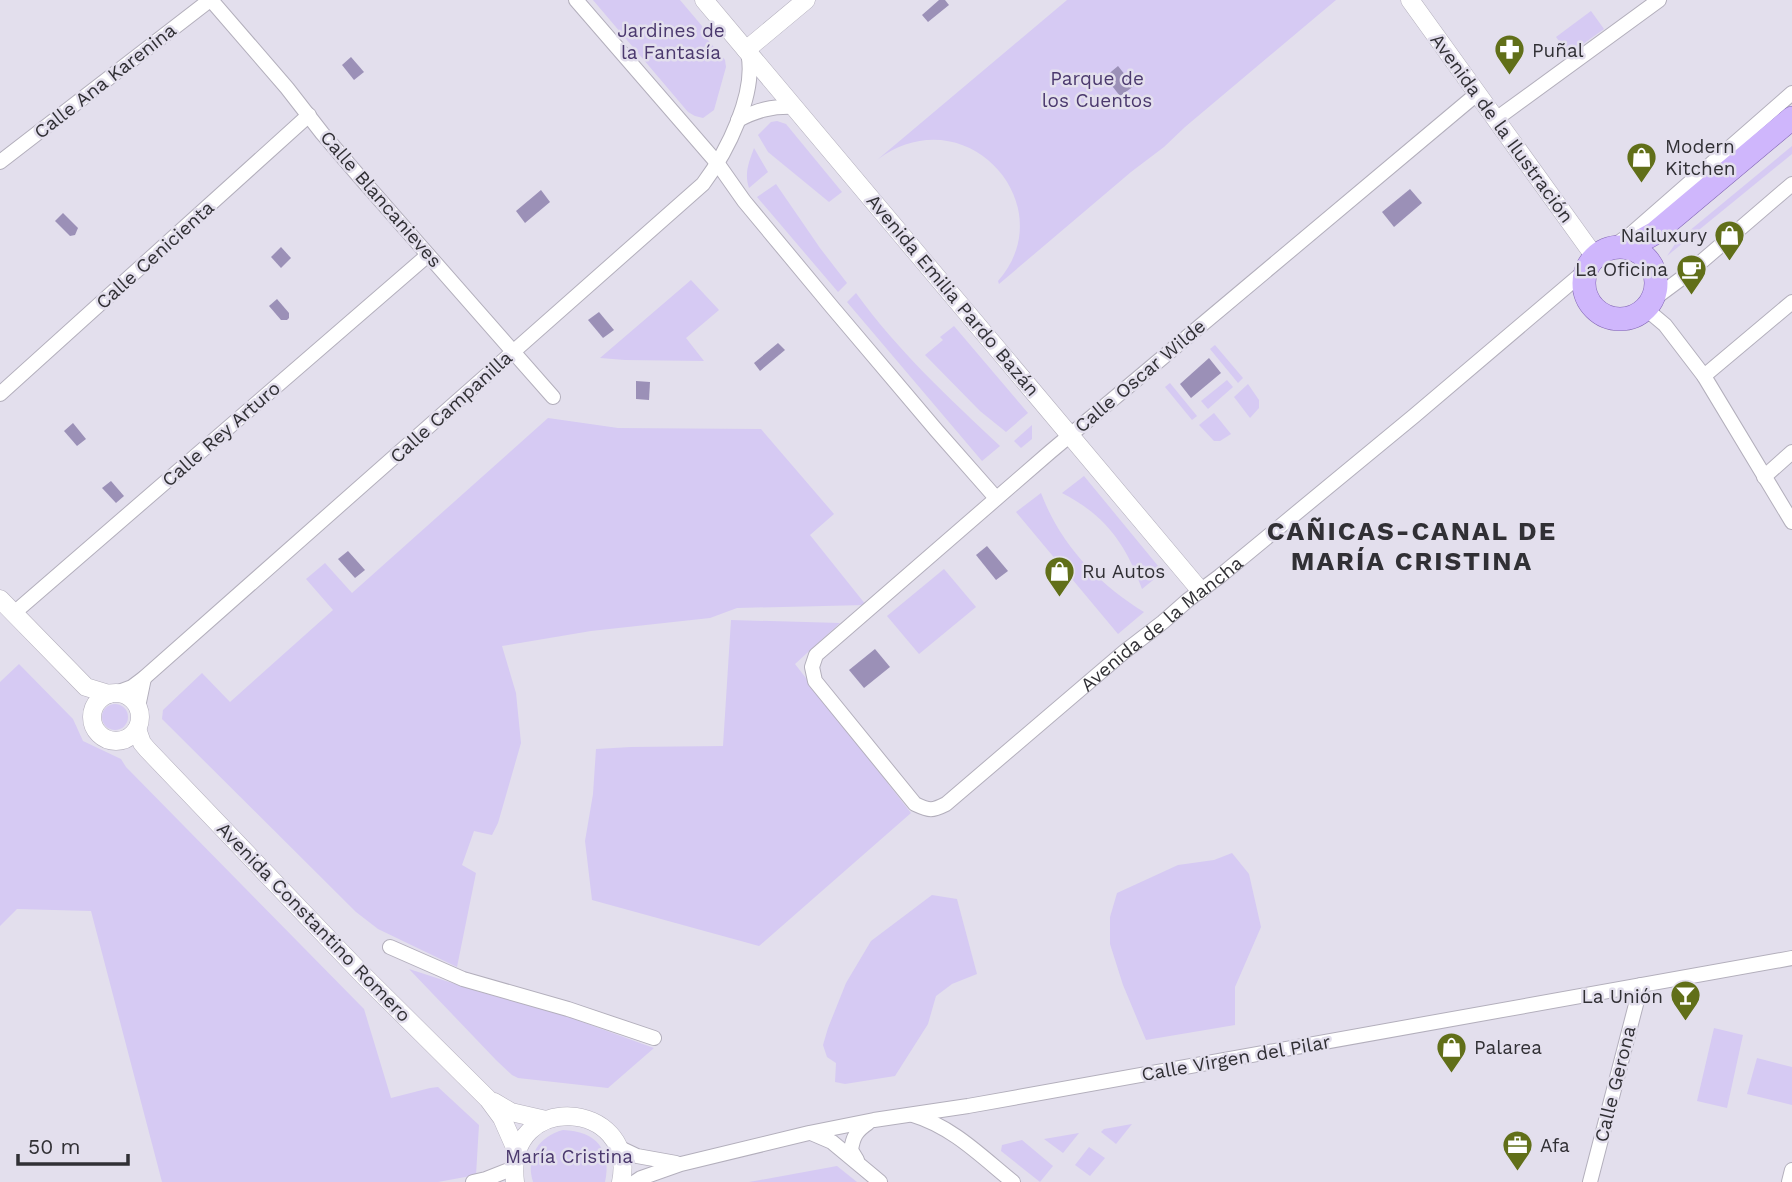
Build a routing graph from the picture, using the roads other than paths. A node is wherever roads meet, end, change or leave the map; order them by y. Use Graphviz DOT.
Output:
graph roads {
  1 [pos="210,0"];
  2 [pos="576,0"];
  3 [pos="704,0"];
  4 [pos="806,0"];
  5 [pos="1410,0"];
  6 [pos="1659,0"];
  7 [pos="747,51"];
  8 [pos="1478,93"];
  9 [pos="1792,93"];
  10 [pos="795,107"];
  11 [pos="309,115"];
  12 [pos="1792,118"];
  13 [pos="1496,119"];
  14 [pos="738,120"];
  15 [pos="1792,136"];
  16 [pos="0,162"];
  17 [pos="718,164"];
  18 [pos="1792,184"];
  19 [pos="428,254"];
  20 [pos="1605,256"];
  21 [pos="1654,270"];
  22 [pos="1792,302"];
  23 [pos="1649,305"];
  24 [pos="513,352"];
  25 [pos="1703,376"];
  26 [pos="0,394"];
  27 [pos="553,397"];
  28 [pos="1071,434"];
  29 [pos="1792,452"];
  30 [pos="1764,477"];
  31 [pos="996,498"];
  32 [pos="1792,522"];
  33 [pos="1200,590"];
  34 [pos="0,598"];
  35 [pos="14,613"];
  36 [pos="812,667"];
  37 [pos="144,678"];
  38 [pos="86,687"];
  39 [pos="112,693"];
  40 [pos="138,707"];
  41 [pos="93,709"];
  42 [pos="134,737"];
  43 [pos="390,947"];
  44 [pos="1792,958"];
  45 [pos="1641,985"];
  46 [pos="654,1038"];
  47 [pos="488,1099"];
  48 [pos="968,1105"];
  49 [pos="909,1114"];
  50 [pos="874,1120"];
  51 [pos="546,1121"];
  52 [pos="951,1131"];
  53 [pos="809,1133"];
  54 [pos="618,1147"];
  55 [pos="681,1164"];
  56 [pos="515,1167"];
  57 [pos="862,1167"];
  58 [pos="1792,1170"];
  59 [pos="473,1182"];
  60 [pos="621,1182"];
  61 [pos="635,1182"];
  62 [pos="880,1182"];
  63 [pos="1013,1182"];
  64 [pos="1590,1182"];
  65 [pos="1789,1182"];
  1 -- 11 [label="street, Calle Blancanieves"];
  1 -- 16 [label="street, Calle Ana Karenina"];
  2 -- 17 [label="street"];
  3 -- 7 [label="street, Avenida Emilia Pardo Bazán"];
  4 -- 7 [label="street"];
  5 -- 8 [label="street, Avenida de la Ilustración"];
  6 -- 13 [label="street"];
  7 -- 10 [label="street, Avenida Emilia Pardo Bazán"];
  7 -- 14 [label="street, Calle Campanilla"];
  8 -- 13 [label="street, Avenida de la Ilustración"];
  8 -- 28 [label="street, Calle Oscar Wilde"];
  9 -- 20 [label="street, Avenida de la Mancha"];
  10 -- 14 [label="street"];
  10 -- 28 [label="street, Avenida Emilia Pardo Bazán"];
  11 -- 19 [label="street, Calle Blancanieves"];
  11 -- 26 [label="street, Calle Cenicienta"];
  12 -- 20 [label="main road, Avenida de la Mancha"];
  13 -- 20 [label="street, Avenida de la Ilustración"];
  14 -- 17 [label="street, Calle Campanilla"];
  15 -- 21 [label="main road"];
  17 -- 24 [label="street, Calle Campanilla"];
  17 -- 31 [label="street"];
  18 -- 23 [label="street"];
  19 -- 24 [label="street, Calle Blancanieves"];
  19 -- 35 [label="street, Calle Rey Arturo"];
  20 -- 21 [label="main road"];
  20 -- 23 [label="main road"];
  20 -- 33 [label="street, Avenida de la Mancha"];
  21 -- 23 [label="main road"];
  22 -- 25 [label="street"];
  23 -- 25 [label="street"];
  24 -- 27 [label="street, Calle Blancanieves"];
  24 -- 37 [label="street, Calle Campanilla"];
  25 -- 30 [label="street"];
  28 -- 31 [label="street, Calle Oscar Wilde"];
  28 -- 33 [label="street, Avenida Emilia Pardo Bazán"];
  29 -- 30 [label="street"];
  30 -- 32 [label="street"];
  31 -- 36 [label="street, Calle Oscar Wilde"];
  33 -- 36 [label="street, Avenida de la Mancha"];
  34 -- 35 [label="street"];
  35 -- 38 [label="street"];
  37 -- 39 [label="street, Calle Campanilla"];
  37 -- 40 [label="street"];
  38 -- 39 [label="street"];
  38 -- 41 [label="street"];
  39 -- 40 [label="street"];
  39 -- 41 [label="street"];
  40 -- 42 [label="street"];
  41 -- 42 [label="street"];
  42 -- 47 [label="street, Avenida Constantino Romero"];
  43 -- 46 [label="street"];
  44 -- 45 [label="street, Calle Virgen del Pilar"];
  45 -- 48 [label="street, Calle Virgen del Pilar"];
  45 -- 64 [label="street, Calle Gerona"];
  47 -- 51 [label="street, Avenida Constantino Romero"];
  47 -- 56 [label="street, Avenida Constantino Romero"];
  48 -- 49 [label="street, Calle Virgen del Pilar"];
  48 -- 52 [label="street"];
  49 -- 50 [label="street, Calle Virgen del Pilar"];
  49 -- 52 [label="street"];
  50 -- 53 [label="street, Calle Virgen del Pilar"];
  50 -- 57 [label="street"];
  51 -- 54 [label="street"];
  51 -- 56 [label="street"];
  52 -- 63 [label="street"];
  53 -- 55 [label="street, Calle Virgen del Pilar"];
  53 -- 57 [label="street"];
  54 -- 55 [label="street, Calle Virgen del Pilar"];
  54 -- 60 [label="street"];
  55 -- 61 [label="street, Calle Virgen del Pilar"];
  56 -- 59 [label="street"];
  57 -- 62 [label="street"];
  58 -- 65 [label="street"];
}
